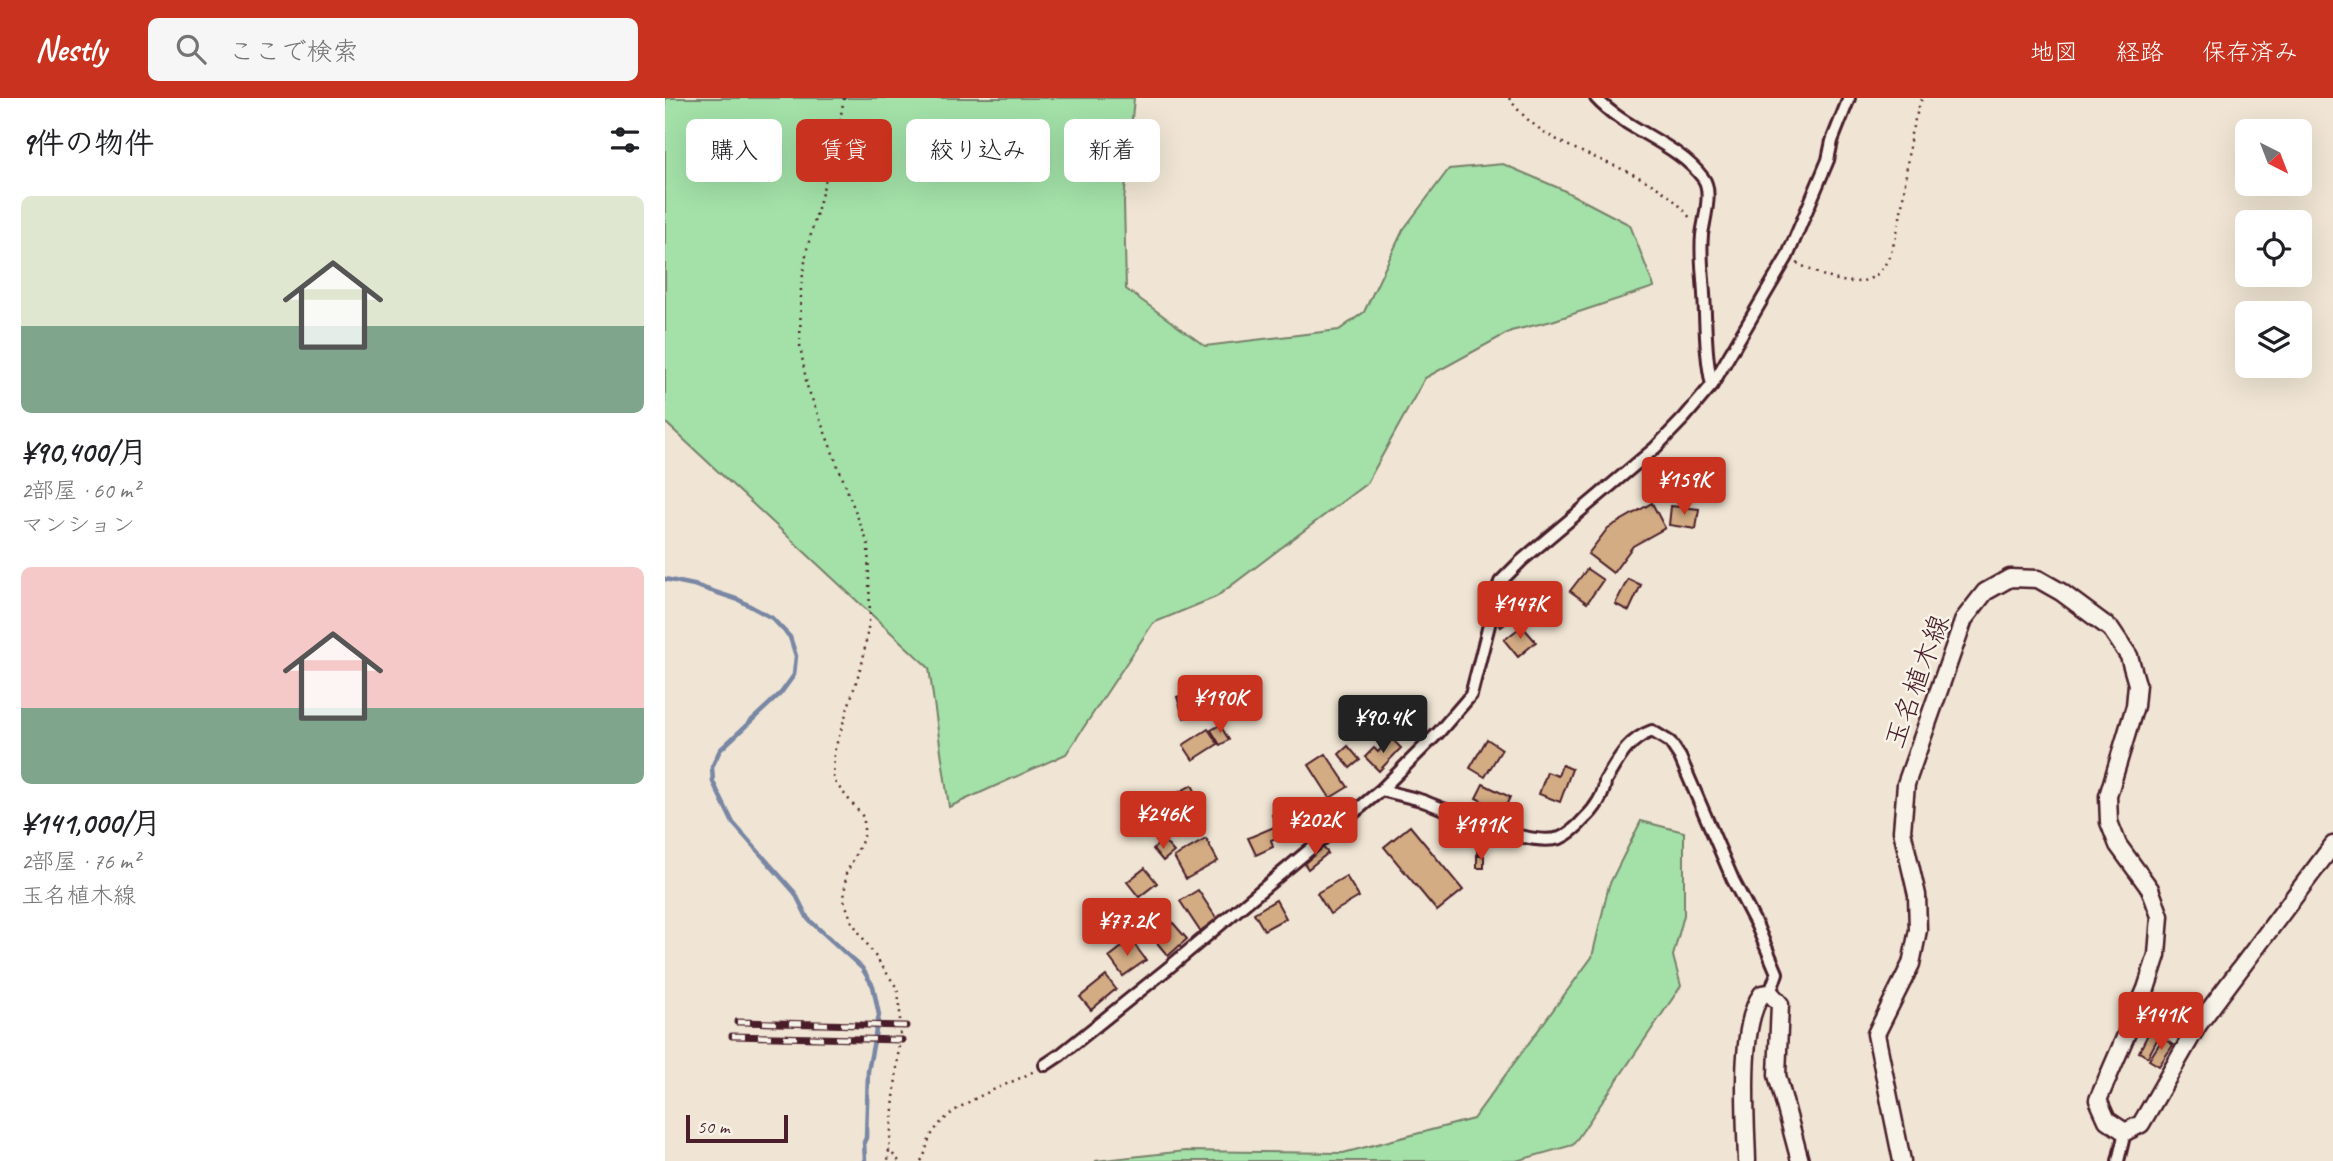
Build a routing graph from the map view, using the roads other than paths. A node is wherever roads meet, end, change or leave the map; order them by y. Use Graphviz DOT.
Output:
graph roads {
  1 [pos="1596,98"];
  2 [pos="1849,98"];
  3 [pos="1712,385"];
  4 [pos="1381,790"];
  5 [pos="2333,845"];
  6 [pos="1770,993"];
  7 [pos="1045,1065"];
  8 [pos="2126,1132"];
  9 [pos="1748,1161"];
  10 [pos="1800,1161"];
  11 [pos="1902,1161"];
  12 [pos="2118,1161"];
  1 -- 3 [label="street"];
  2 -- 3 [label="street"];
  3 -- 4 [label="street"];
  4 -- 6 [label="street"];
  4 -- 7 [label="street"];
  5 -- 8 [label="main road"];
  6 -- 9 [label="main road"];
  6 -- 10 [label="main road"];
  8 -- 11 [label="main road, 玉名植木線"];
  8 -- 12 [label="street"];
}
